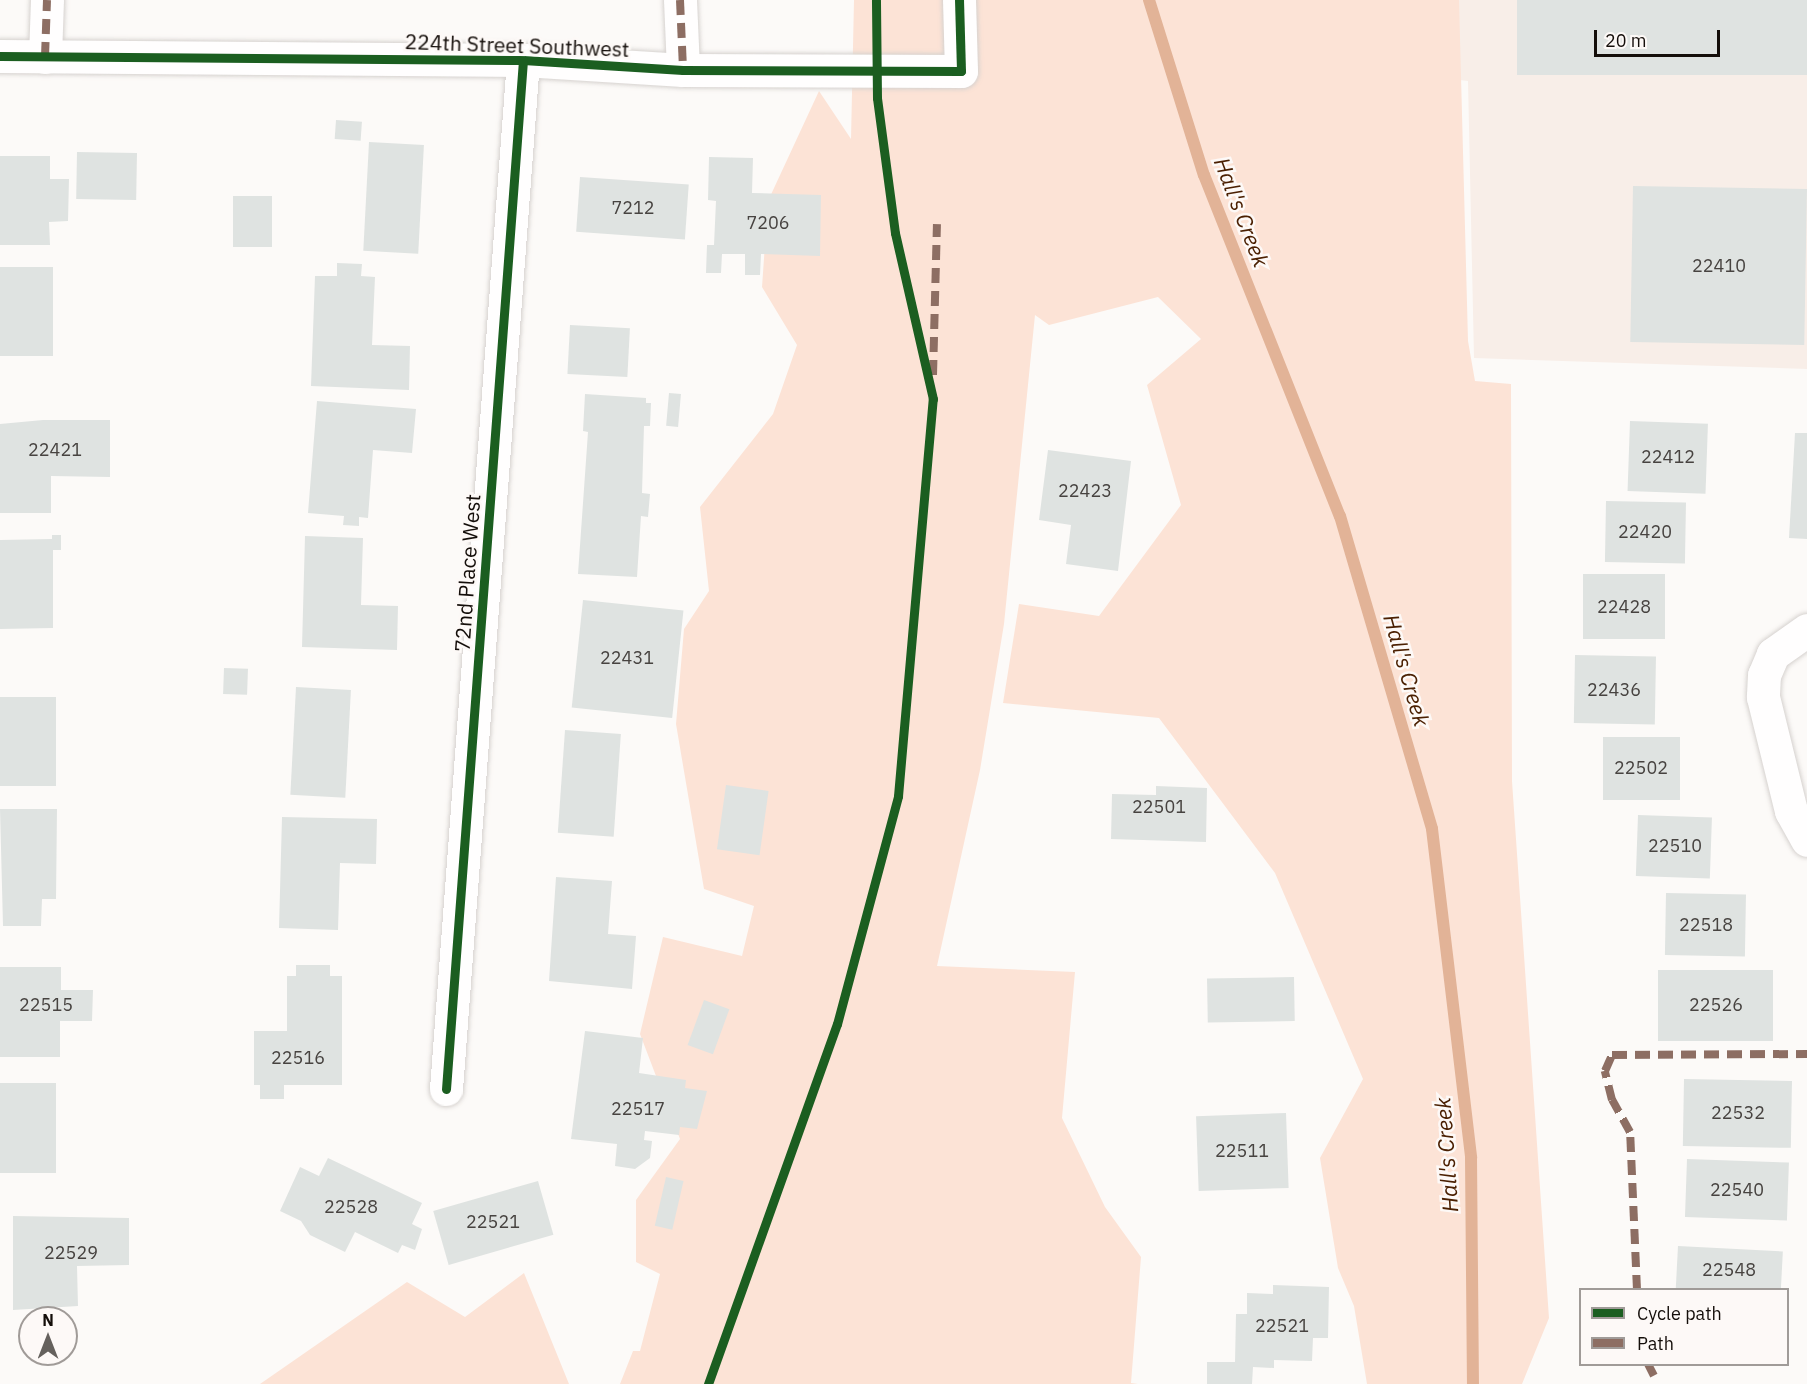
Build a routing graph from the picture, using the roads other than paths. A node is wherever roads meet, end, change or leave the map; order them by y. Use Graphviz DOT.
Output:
graph roads {
  1 [pos="46,0"];
  2 [pos="680,0"];
  3 [pos="959,0"];
  4 [pos="0,56"];
  5 [pos="45,57"];
  6 [pos="523,60"];
  7 [pos="683,70"];
  8 [pos="1799,634"];
  9 [pos="1807,840"];
  10 [pos="446,1089"];
  1 -- 5 [label="street"];
  2 -- 7 [label="street"];
  3 -- 7 [label="street, 224th Street Southwest"];
  4 -- 5 [label="street, 224th Street Southwest"];
  5 -- 6 [label="street, 224th Street Southwest"];
  6 -- 7 [label="street, 224th Street Southwest"];
  6 -- 10 [label="street, 72nd Place West"];
  8 -- 9 [label="street"];
}
